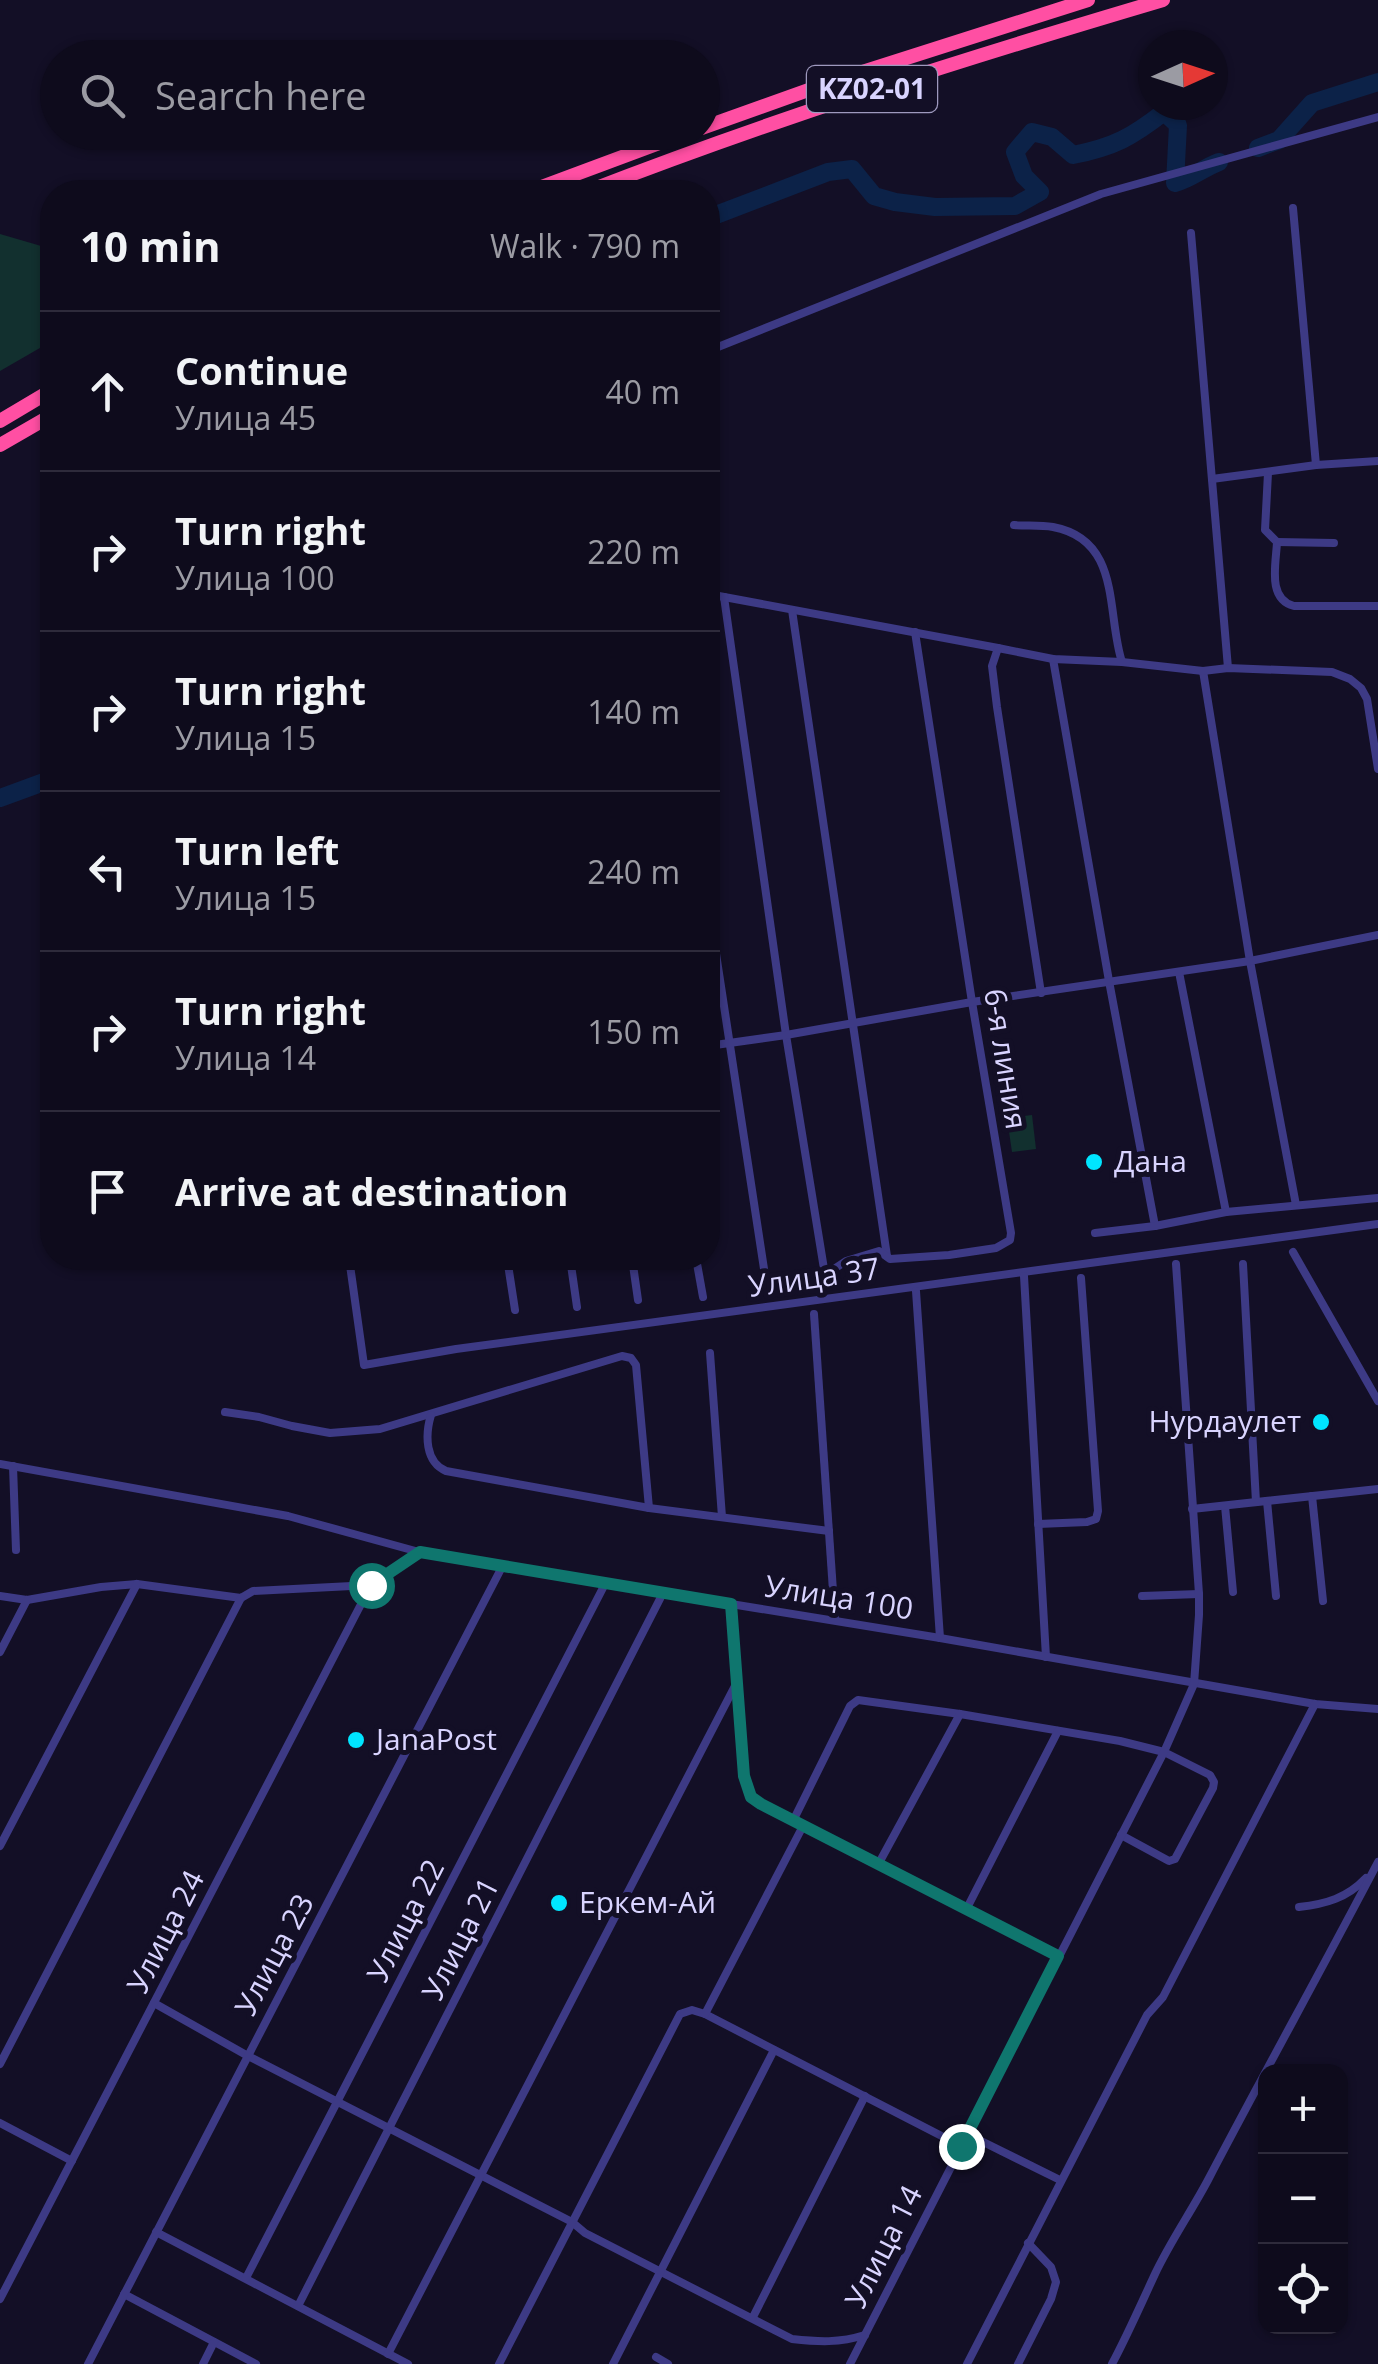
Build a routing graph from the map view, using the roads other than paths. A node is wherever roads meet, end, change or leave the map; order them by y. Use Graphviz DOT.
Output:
graph roads {
  1 [pos="1088,0"];
  2 [pos="1163,0"];
  3 [pos="1378,117"];
  4 [pos="720,121"];
  5 [pos="720,141"];
  6 [pos="641,150"];
  7 [pos="696,150"];
  8 [pos="560,180"];
  9 [pos="618,180"];
  10 [pos="1293,208"];
  11 [pos="1191,234"];
  12 [pos="720,346"];
  13 [pos="40,397"];
  14 [pos="0,421"];
  15 [pos="40,422"];
  16 [pos="0,445"];
  17 [pos="1378,461"];
  18 [pos="1316,465"];
  19 [pos="1268,472"];
  20 [pos="1212,479"];
  21 [pos="1014,525"];
  22 [pos="1276,542"];
  23 [pos="1334,543"];
  24 [pos="720,596"];
  25 [pos="724,597"];
  26 [pos="1378,606"];
  27 [pos="792,610"];
  28 [pos="915,632"];
  29 [pos="998,648"];
  30 [pos="1053,660"];
  31 [pos="1122,662"];
  32 [pos="1228,668"];
  33 [pos="1204,672"];
  34 [pos="1378,770"];
  35 [pos="1378,934"];
  36 [pos="1250,961"];
  37 [pos="1179,972"];
  38 [pos="720,979"];
  39 [pos="1108,981"];
  40 [pos="1040,993"];
  41 [pos="972,1002"];
  42 [pos="852,1024"];
  43 [pos="786,1035"];
  44 [pos="730,1043"];
  45 [pos="720,1044"];
  46 [pos="1378,1198"];
  47 [pos="1296,1205"];
  48 [pos="1226,1212"];
  49 [pos="1378,1224"];
  50 [pos="1155,1226"];
  51 [pos="1095,1233"];
  52 [pos="1293,1252"];
  53 [pos="886,1256"];
  54 [pos="1176,1264"];
  55 [pos="1243,1264"];
  56 [pos="350,1270"];
  57 [pos="509,1270"];
  58 [pos="572,1270"];
  59 [pos="634,1270"];
  60 [pos="698,1270"];
  61 [pos="825,1275"];
  62 [pos="1024,1276"];
  63 [pos="1080,1278"];
  64 [pos="916,1291"];
  65 [pos="703,1296"];
  66 [pos="638,1300"];
  67 [pos="577,1307"];
  68 [pos="515,1310"];
  69 [pos="814,1314"];
  70 [pos="710,1353"];
  71 [pos="1378,1401"];
  72 [pos="225,1412"];
  73 [pos="431,1415"];
  74 [pos="0,1464"];
  75 [pos="13,1466"];
  76 [pos="1378,1489"];
  77 [pos="1312,1496"];
  78 [pos="1267,1501"];
  79 [pos="1256,1502"];
  80 [pos="1225,1506"];
  81 [pos="649,1508"];
  82 [pos="1192,1509"];
  83 [pos="722,1517"];
  84 [pos="1038,1524"];
  85 [pos="829,1531"];
  86 [pos="16,1550"];
  87 [pos="420,1552"];
  88 [pos="502,1567"];
  89 [pos="138,1584"];
  90 [pos="606,1584"];
  91 [pos="371,1585"];
  92 [pos="1233,1592"];
  93 [pos="664,1593"];
  94 [pos="1199,1594"];
  95 [pos="0,1596"];
  96 [pos="1142,1596"];
  97 [pos="1276,1596"];
  98 [pos="240,1598"];
  99 [pos="28,1600"];
  100 [pos="1323,1601"];
  101 [pos="731,1604"];
  102 [pos="836,1620"];
  103 [pos="940,1638"];
  104 [pos="0,1652"];
  105 [pos="1046,1657"];
  106 [pos="737,1682"];
  107 [pos="1194,1684"];
  108 [pos="1315,1704"];
  109 [pos="1378,1710"];
  110 [pos="960,1714"];
  111 [pos="1058,1731"];
  112 [pos="1164,1752"];
  113 [pos="793,1821"];
  114 [pos="803,1826"];
  115 [pos="1120,1835"];
  116 [pos="0,1846"];
  117 [pos="879,1863"];
  118 [pos="1376,1866"];
  119 [pos="1299,1906"];
  120 [pos="967,1908"];
  121 [pos="1058,1956"];
  122 [pos="154,2003"];
  123 [pos="705,2014"];
  124 [pos="774,2050"];
  125 [pos="248,2056"];
  126 [pos="0,2064"];
  127 [pos="865,2096"];
  128 [pos="337,2102"];
  129 [pos="0,2124"];
  130 [pos="389,2129"];
  131 [pos="968,2134"];
  132 [pos="961,2146"];
  133 [pos="72,2161"];
  134 [pos="480,2176"];
  135 [pos="1060,2180"];
  136 [pos="572,2222"];
  137 [pos="156,2232"];
  138 [pos="1028,2243"];
  139 [pos="661,2270"];
  140 [pos="246,2278"];
  141 [pos="124,2294"];
  142 [pos="0,2299"];
  143 [pos="298,2306"];
  144 [pos="753,2318"];
  145 [pos="865,2335"];
  146 [pos="214,2342"];
  147 [pos="388,2354"];
  148 [pos="656,2358"];
  149 [pos="88,2364"];
  150 [pos="203,2364"];
  151 [pos="256,2364"];
  152 [pos="408,2364"];
  153 [pos="499,2364"];
  154 [pos="613,2364"];
  155 [pos="668,2364"];
  156 [pos="850,2364"];
  157 [pos="967,2364"];
  158 [pos="1018,2364"];
  159 [pos="1112,2364"];
  1 -- 4 [label="highway, KZ02-01"];
  2 -- 5 [label="highway, KZ02-01"];
  3 -- 12 [label="street"];
  6 -- 8 [label="highway"];
  7 -- 9 [label="highway, KZ02-01"];
  10 -- 18 [label="street"];
  11 -- 20 [label="street"];
  13 -- 14 [label="highway"];
  15 -- 16 [label="highway"];
  17 -- 18 [label="street"];
  18 -- 19 [label="street"];
  19 -- 20 [label="street"];
  19 -- 22 [label="street"];
  20 -- 32 [label="street"];
  21 -- 31 [label="street"];
  22 -- 23 [label="street"];
  22 -- 26 [label="street"];
  24 -- 25 [label="street"];
  25 -- 27 [label="street"];
  25 -- 43 [label="street"];
  27 -- 28 [label="street"];
  27 -- 42 [label="street"];
  28 -- 29 [label="street"];
  28 -- 41 [label="street, 6-я линия"];
  29 -- 30 [label="street"];
  29 -- 40 [label="street"];
  30 -- 31 [label="street"];
  30 -- 39 [label="street"];
  31 -- 33 [label="street"];
  32 -- 33 [label="street"];
  32 -- 34 [label="street"];
  33 -- 36 [label="street"];
  35 -- 36 [label="street"];
  36 -- 37 [label="street"];
  36 -- 47 [label="street"];
  37 -- 39 [label="street"];
  37 -- 48 [label="street"];
  38 -- 44 [label="street"];
  39 -- 40 [label="street"];
  39 -- 50 [label="street"];
  40 -- 41 [label="street"];
  41 -- 42 [label="street"];
  41 -- 53 [label="street, 6-я линия"];
  42 -- 43 [label="street"];
  42 -- 53 [label="street"];
  43 -- 44 [label="street"];
  43 -- 61 [label="street"];
  44 -- 45 [label="street"];
  44 -- 61 [label="street, 6-я линия"];
  46 -- 47 [label="street"];
  47 -- 48 [label="street"];
  48 -- 50 [label="street"];
  49 -- 56 [label="street, Улица 37"];
  50 -- 51 [label="street"];
  52 -- 71 [label="street"];
  53 -- 61 [label="street, 6-я линия"];
  54 -- 82 [label="street"];
  55 -- 79 [label="street"];
  57 -- 68 [label="street"];
  58 -- 67 [label="street"];
  59 -- 66 [label="street"];
  60 -- 65 [label="street"];
  62 -- 84 [label="street"];
  63 -- 84 [label="street"];
  64 -- 103 [label="street"];
  69 -- 85 [label="street"];
  70 -- 83 [label="street"];
  72 -- 73 [label="street"];
  73 -- 81 [label="street"];
  73 -- 81 [label="street"];
  74 -- 75 [label="street, Улица 100"];
  75 -- 86 [label="street"];
  75 -- 87 [label="street, Улица 100"];
  76 -- 77 [label="street"];
  77 -- 78 [label="street"];
  77 -- 100 [label="street"];
  78 -- 79 [label="street"];
  78 -- 97 [label="street"];
  79 -- 80 [label="street"];
  80 -- 82 [label="street"];
  80 -- 92 [label="street"];
  81 -- 83 [label="street"];
  82 -- 94 [label="street"];
  83 -- 85 [label="street"];
  84 -- 105 [label="street"];
  85 -- 102 [label="street"];
  87 -- 88 [label="street, Улица 100"];
  87 -- 91 [label="street"];
  88 -- 90 [label="street, Улица 100"];
  88 -- 125 [label="street, Улица 23"];
  89 -- 98 [label="street"];
  89 -- 99 [label="street"];
  89 -- 116 [label="street"];
  90 -- 93 [label="street, Улица 100"];
  90 -- 128 [label="street, Улица 22"];
  91 -- 98 [label="street"];
  91 -- 122 [label="street, Улица 24"];
  93 -- 101 [label="street, Улица 100"];
  93 -- 130 [label="street, Улица 21"];
  94 -- 96 [label="street"];
  94 -- 107 [label="street"];
  95 -- 99 [label="street"];
  98 -- 126 [label="street"];
  99 -- 104 [label="street"];
  101 -- 102 [label="street, Улица 100"];
  101 -- 106 [label="street"];
  102 -- 103 [label="street, Улица 100"];
  103 -- 105 [label="street, Улица 100"];
  105 -- 107 [label="street, Улица 100"];
  106 -- 113 [label="street"];
  106 -- 134 [label="street"];
  107 -- 108 [label="street, Улица 100"];
  107 -- 112 [label="street, Улица 14"];
  108 -- 109 [label="street, Улица 100"];
  108 -- 135 [label="street"];
  110 -- 111 [label="street"];
  110 -- 113 [label="street"];
  110 -- 117 [label="street"];
  111 -- 112 [label="street"];
  111 -- 120 [label="street"];
  112 -- 115 [label="street, Улица 14"];
  112 -- 115 [label="street"];
  113 -- 114 [label="street"];
  114 -- 117 [label="street"];
  114 -- 123 [label="street"];
  115 -- 121 [label="street, Улица 14"];
  117 -- 120 [label="street"];
  118 -- 119 [label="street"];
  118 -- 159 [label="street"];
  120 -- 121 [label="street"];
  121 -- 131 [label="street, Улица 14"];
  122 -- 125 [label="street, Улица 14"];
  122 -- 133 [label="street, Улица 24"];
  123 -- 124 [label="street"];
  123 -- 136 [label="street"];
  124 -- 127 [label="street"];
  124 -- 139 [label="street"];
  125 -- 128 [label="street, Улица 14"];
  125 -- 137 [label="street, Улица 23"];
  127 -- 132 [label="street"];
  127 -- 144 [label="street"];
  128 -- 130 [label="street, Улица 14"];
  128 -- 140 [label="street, Улица 22"];
  129 -- 133 [label="street"];
  130 -- 134 [label="street, Улица 14"];
  130 -- 143 [label="street, Улица 21"];
  131 -- 132 [label="street, Улица 14"];
  131 -- 135 [label="street"];
  132 -- 145 [label="street, Улица 14"];
  133 -- 142 [label="street, Улица 24"];
  134 -- 136 [label="street, Улица 14"];
  134 -- 147 [label="street"];
  135 -- 138 [label="street"];
  136 -- 139 [label="street, Улица 14"];
  136 -- 153 [label="street"];
  137 -- 140 [label="street"];
  137 -- 141 [label="street, Улица 23"];
  138 -- 157 [label="street"];
  138 -- 158 [label="street"];
  139 -- 144 [label="street, Улица 14"];
  139 -- 154 [label="street"];
  140 -- 143 [label="street"];
  141 -- 146 [label="street"];
  141 -- 149 [label="street, Улица 23"];
  143 -- 147 [label="street"];
  144 -- 145 [label="street, Улица 14"];
  145 -- 156 [label="street"];
  146 -- 150 [label="street"];
  146 -- 151 [label="street"];
  147 -- 152 [label="street"];
  148 -- 155 [label="street"];
}
